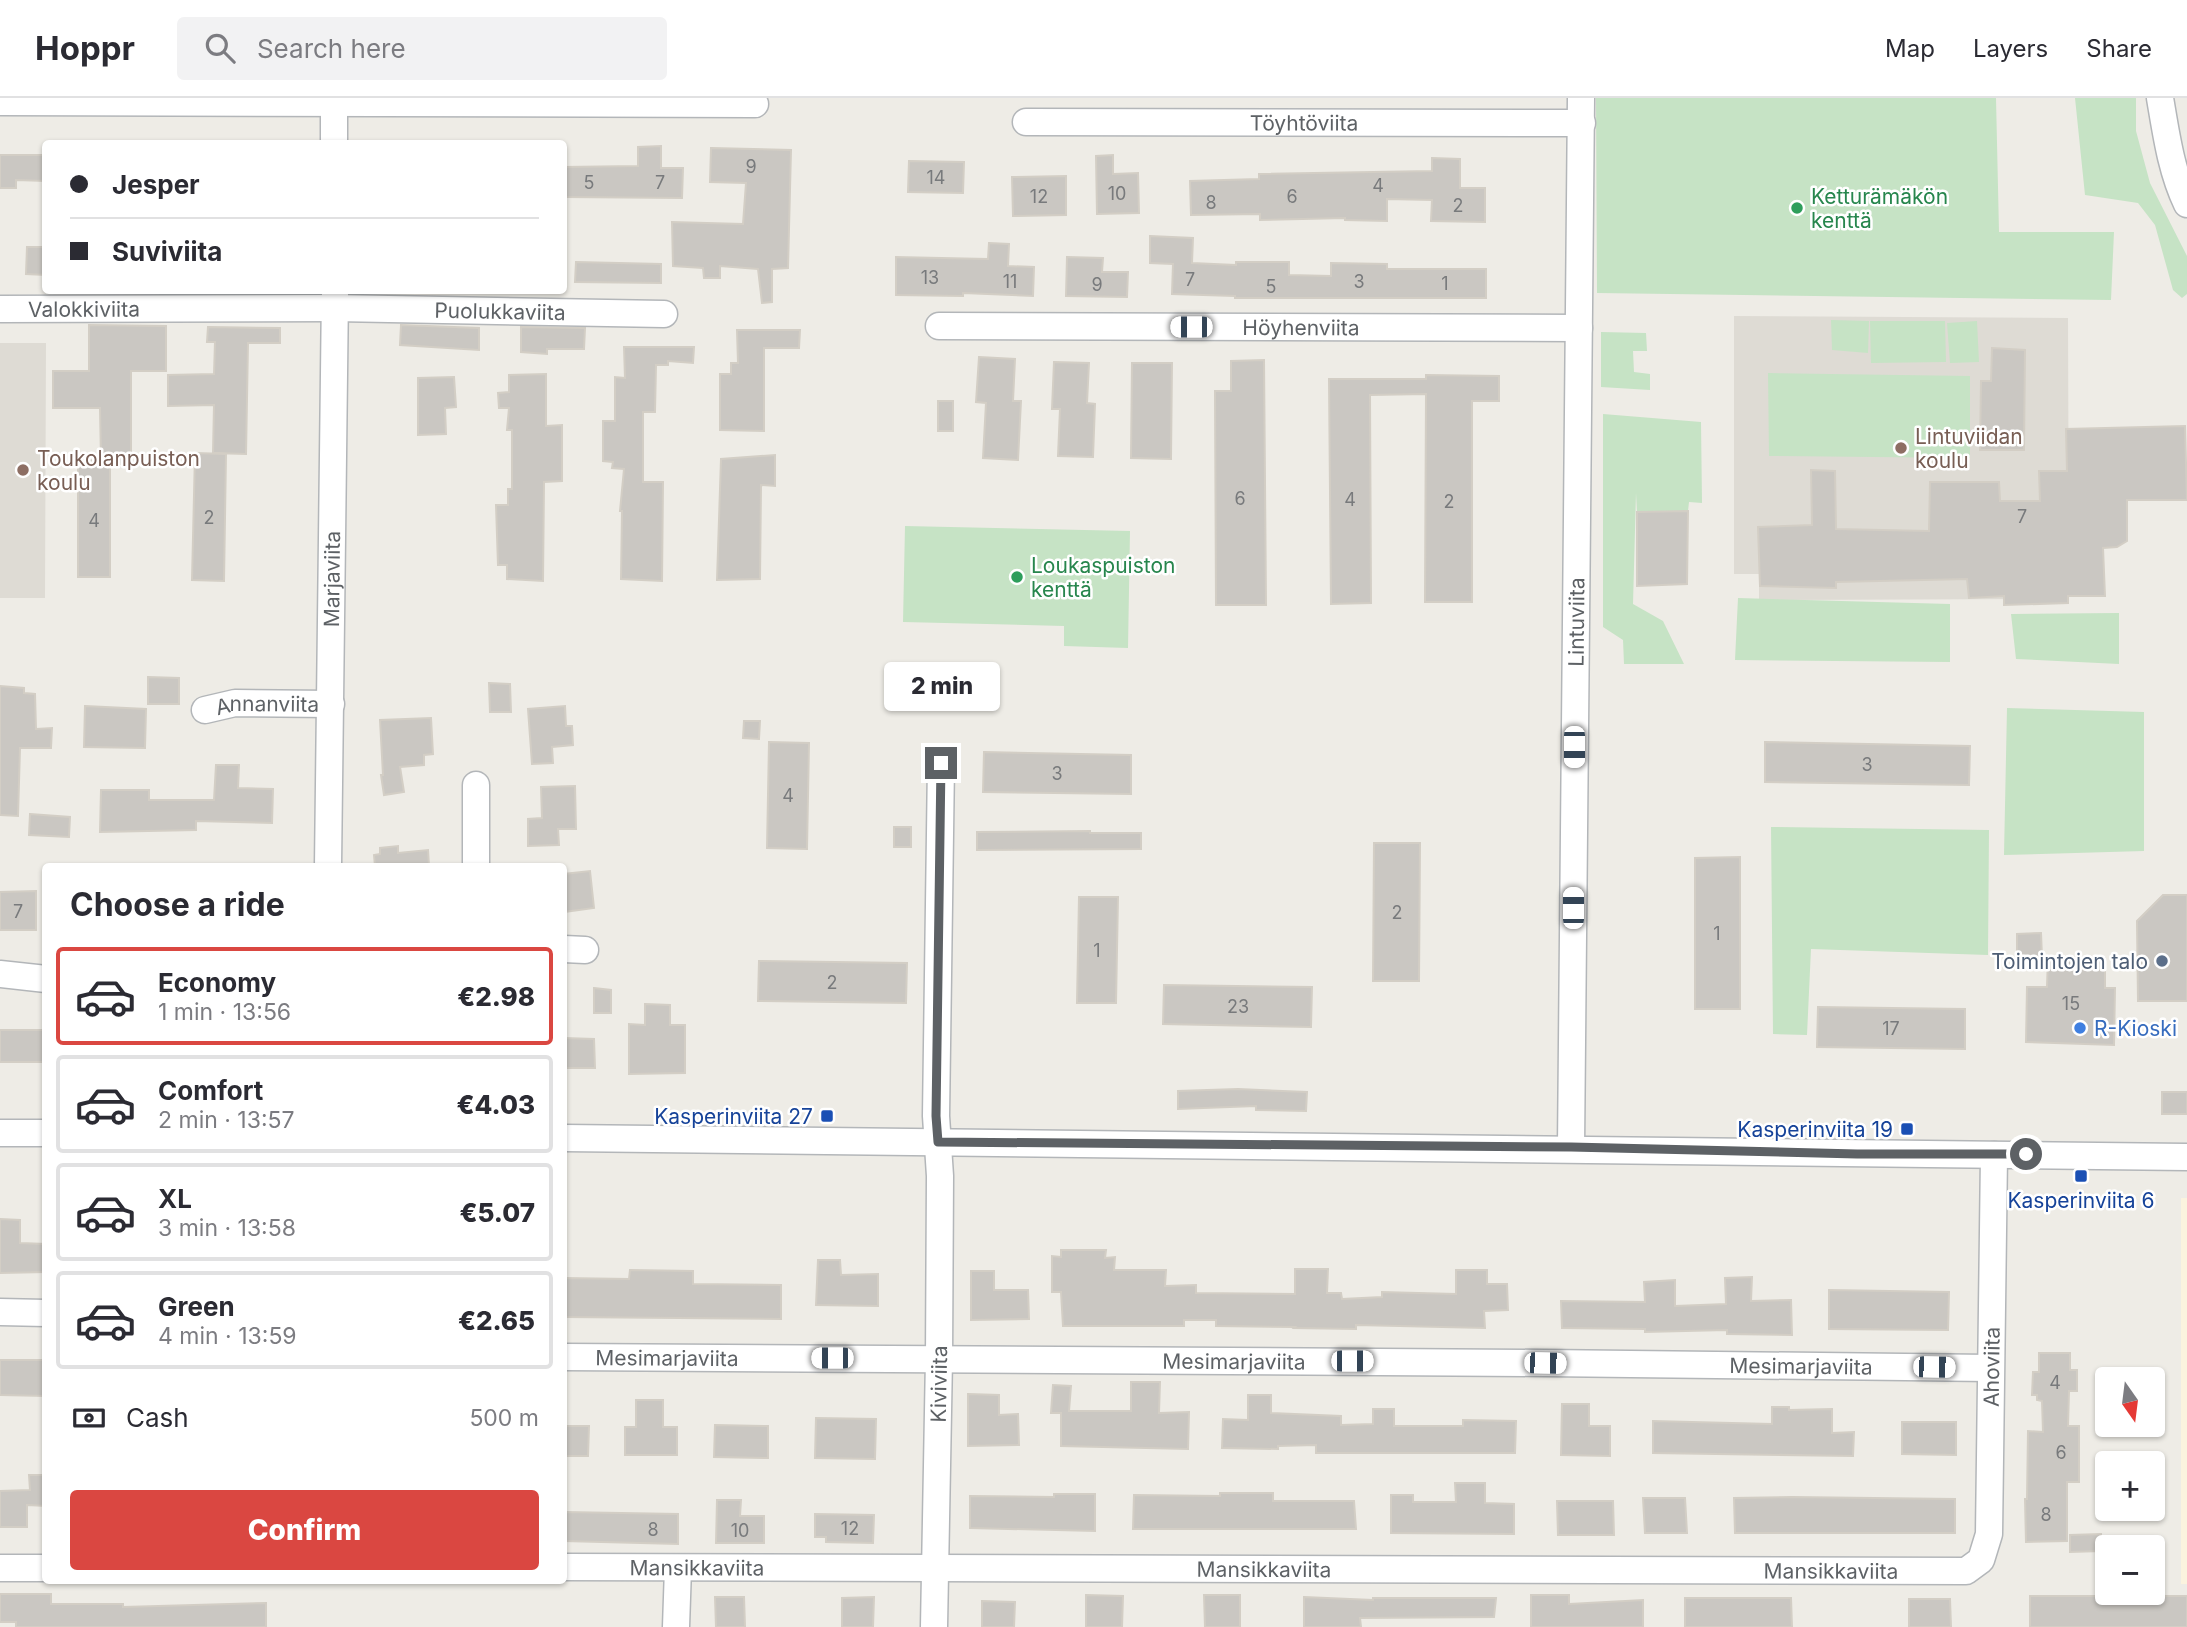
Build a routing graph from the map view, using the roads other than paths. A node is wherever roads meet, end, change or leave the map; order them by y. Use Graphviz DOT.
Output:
graph roads {
  1 [pos="2160,98"];
  2 [pos="334,100"];
  3 [pos="0,102"];
  4 [pos="755,104"];
  5 [pos="1582,110"];
  6 [pos="1026,122"];
  7 [pos="334,140"];
  8 [pos="2187,204"];
  9 [pos="335,299"];
  10 [pos="0,309"];
  11 [pos="664,314"];
  12 [pos="939,326"];
  13 [pos="1579,328"];
  14 [pos="331,704"];
  15 [pos="205,710"];
  16 [pos="941,763"];
  17 [pos="476,785"];
  18 [pos="328,863"];
  19 [pos="476,863"];
  20 [pos="0,974"];
  21 [pos="42,979"];
  22 [pos="0,1133"];
  23 [pos="42,1133"];
  24 [pos="567,1138"];
  25 [pos="938,1142"];
  26 [pos="1571,1147"];
  27 [pos="1994,1155"];
  28 [pos="2187,1157"];
  29 [pos="0,1312"];
  30 [pos="42,1313"];
  31 [pos="567,1357"];
  32 [pos="939,1358"];
  33 [pos="1990,1368"];
  34 [pos="567,1567"];
  35 [pos="0,1568"];
  36 [pos="42,1568"];
  37 [pos="678,1568"];
  38 [pos="935,1570"];
  39 [pos="1966,1571"];
  40 [pos="676,1627"];
  41 [pos="934,1627"];
  1 -- 8 [label="street"];
  2 -- 3 [label="street"];
  2 -- 4 [label="street"];
  2 -- 7 [label="street"];
  5 -- 6 [label="street, Töyhtöviita"];
  5 -- 13 [label="street, Lintuviita"];
  9 -- 10 [label="street, Valokkiviita"];
  9 -- 11 [label="street, Puolukkaviita"];
  9 -- 14 [label="street, Marjaviita"];
  12 -- 13 [label="street, Höyhenviita"];
  13 -- 26 [label="street, Lintuviita"];
  14 -- 15 [label="street, Annanviita"];
  14 -- 18 [label="street, Marjaviita"];
  16 -- 25 [label="street, Kiviviita"];
  17 -- 19 [label="street"];
  20 -- 21 [label="street"];
  22 -- 23 [label="street"];
  24 -- 25 [label="street"];
  25 -- 26 [label="street"];
  25 -- 32 [label="street, Kiviviita"];
  26 -- 27 [label="street"];
  27 -- 28 [label="street"];
  27 -- 33 [label="street, Ahoviita"];
  29 -- 30 [label="street"];
  31 -- 32 [label="street, Mesimarjaviita"];
  32 -- 33 [label="street, Mesimarjaviita"];
  32 -- 38 [label="street, Kiviviita"];
  33 -- 39 [label="street, Ahoviita"];
  34 -- 37 [label="street, Mansikkaviita"];
  35 -- 36 [label="street"];
  37 -- 38 [label="street, Mansikkaviita"];
  37 -- 40 [label="street"];
  38 -- 39 [label="street, Mansikkaviita"];
  38 -- 41 [label="street, Kiviviita"];
}
